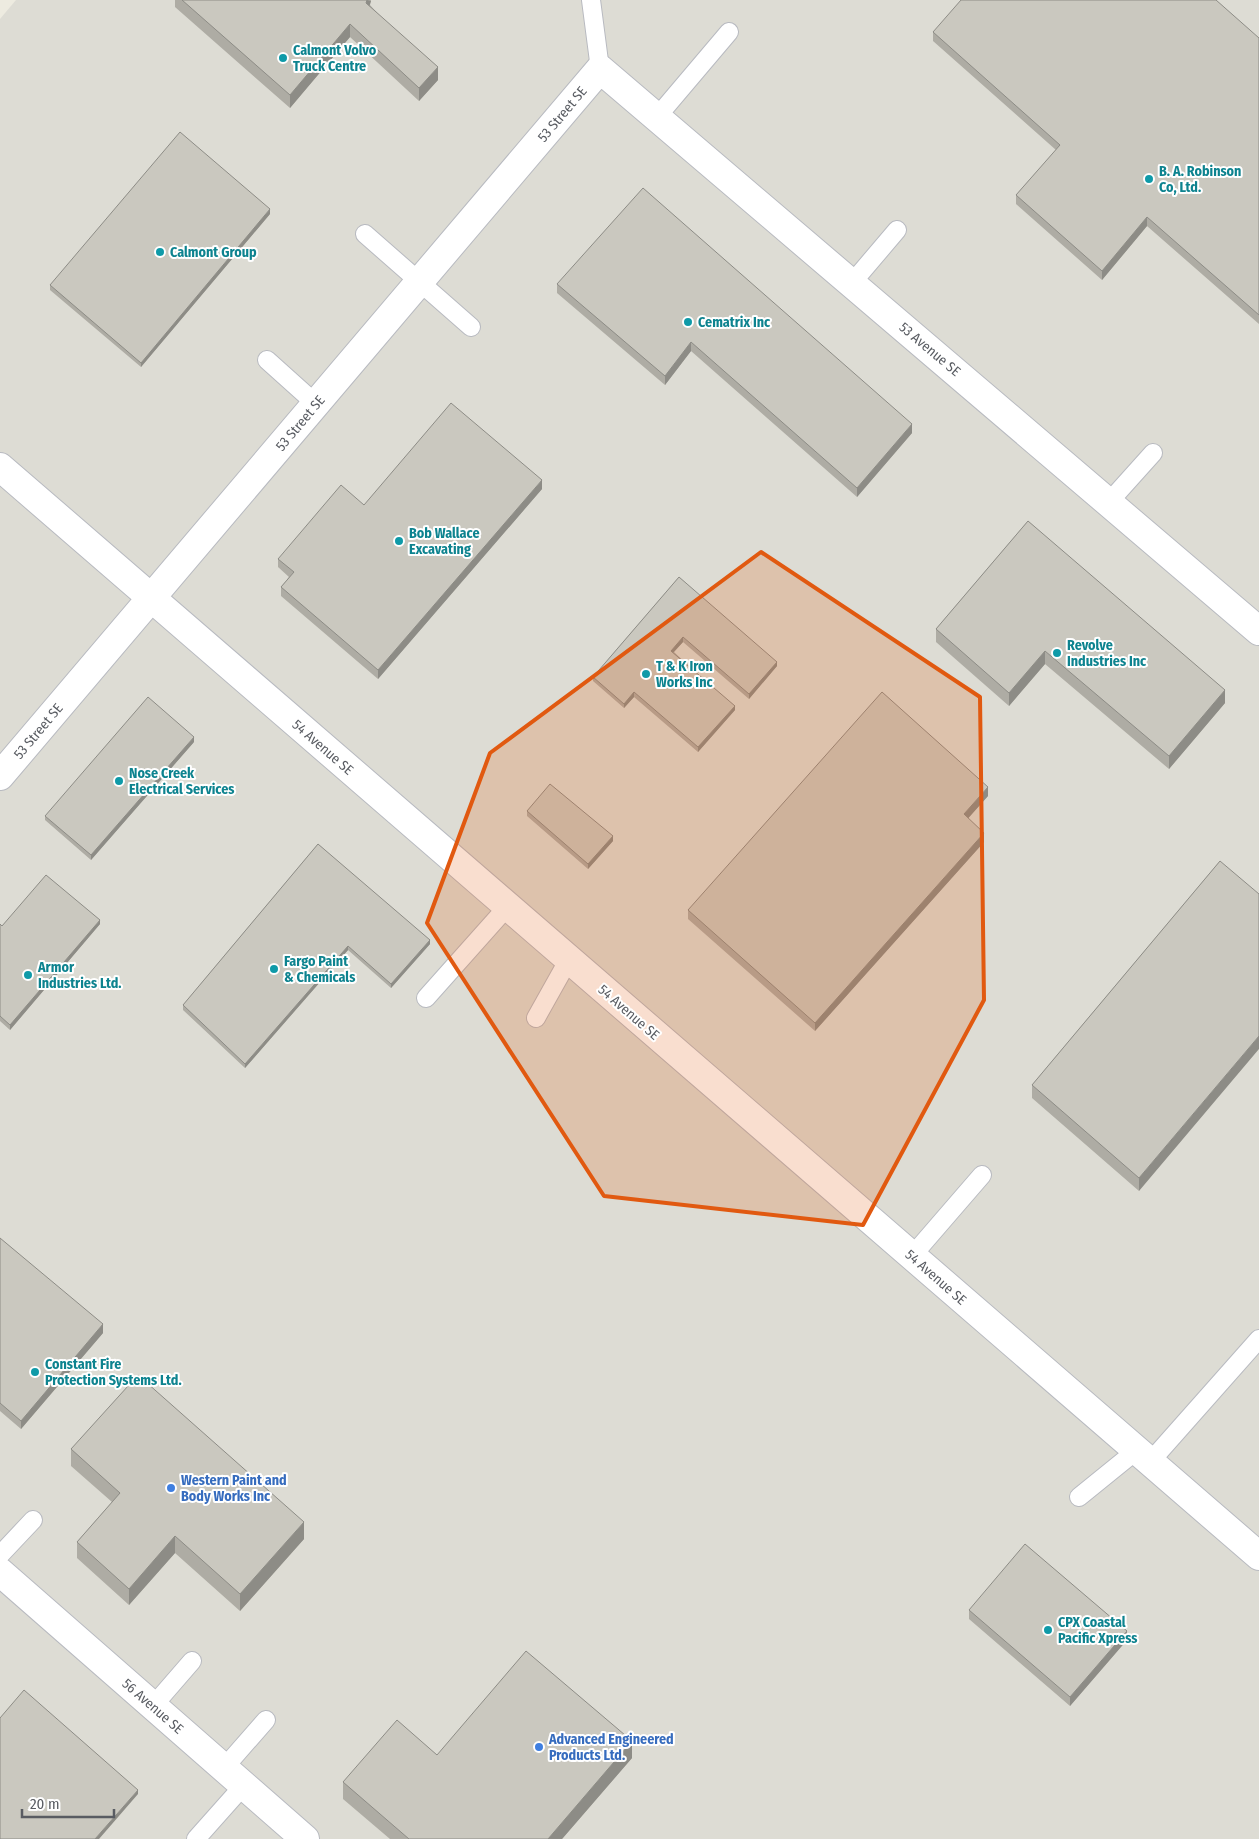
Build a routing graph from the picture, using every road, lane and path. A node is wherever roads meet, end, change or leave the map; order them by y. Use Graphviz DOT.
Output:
graph roads {
  1 [pos="591,0"];
  2 [pos="729,32"];
  3 [pos="600,69"];
  4 [pos="657,117"];
  5 [pos="898,230"];
  6 [pos="366,234"];
  7 [pos="420,282"];
  8 [pos="852,283"];
  9 [pos="471,327"];
  10 [pos="267,360"];
  11 [pos="316,404"];
  12 [pos="1153,453"];
  13 [pos="4,478"];
  14 [pos="1109,502"];
  15 [pos="152,598"];
  16 [pos="1259,630"];
  17 [pos="0,776"];
  18 [pos="508,906"];
  19 [pos="569,959"];
  20 [pos="426,998"];
  21 [pos="536,1018"];
  22 [pos="982,1174"];
  23 [pos="912,1256"];
  24 [pos="1259,1339"];
  25 [pos="1144,1456"];
  26 [pos="1079,1497"];
  27 [pos="33,1520"];
  28 [pos="0,1555"];
  29 [pos="1259,1556"];
  30 [pos="0,1572"];
  31 [pos="192,1661"];
  32 [pos="153,1706"];
  33 [pos="266,1720"];
  34 [pos="234,1776"];
  35 [pos="196,1839"];
  36 [pos="305,1839"];
  1 -- 3 [label="lane"];
  2 -- 4 [label="lane"];
  3 -- 4 [label="street, 53 Avenue SE"];
  3 -- 7 [label="street, 53 Street SE"];
  4 -- 8 [label="street, 53 Avenue SE"];
  5 -- 8 [label="lane"];
  6 -- 7 [label="lane"];
  7 -- 9 [label="lane"];
  7 -- 11 [label="street, 53 Street SE"];
  8 -- 14 [label="street, 53 Avenue SE"];
  10 -- 11 [label="lane"];
  11 -- 15 [label="street, 53 Street SE"];
  12 -- 14 [label="lane"];
  13 -- 15 [label="street, 54 Avenue SE"];
  14 -- 16 [label="street, 53 Avenue SE"];
  15 -- 17 [label="street, 53 Street SE"];
  15 -- 18 [label="street, 54 Avenue SE"];
  18 -- 19 [label="street, 54 Avenue SE"];
  18 -- 20 [label="lane"];
  19 -- 21 [label="lane"];
  19 -- 23 [label="street, 54 Avenue SE"];
  22 -- 23 [label="lane"];
  23 -- 25 [label="street, 54 Avenue SE"];
  24 -- 25 [label="lane"];
  25 -- 26 [label="lane"];
  25 -- 29 [label="street, 54 Avenue SE"];
  27 -- 28 [label="lane"];
  30 -- 32 [label="street, 56 Avenue SE"];
  31 -- 32 [label="lane"];
  32 -- 34 [label="street, 56 Avenue SE"];
  33 -- 34 [label="lane"];
  34 -- 35 [label="lane"];
  34 -- 36 [label="street, 56 Avenue SE"];
}
